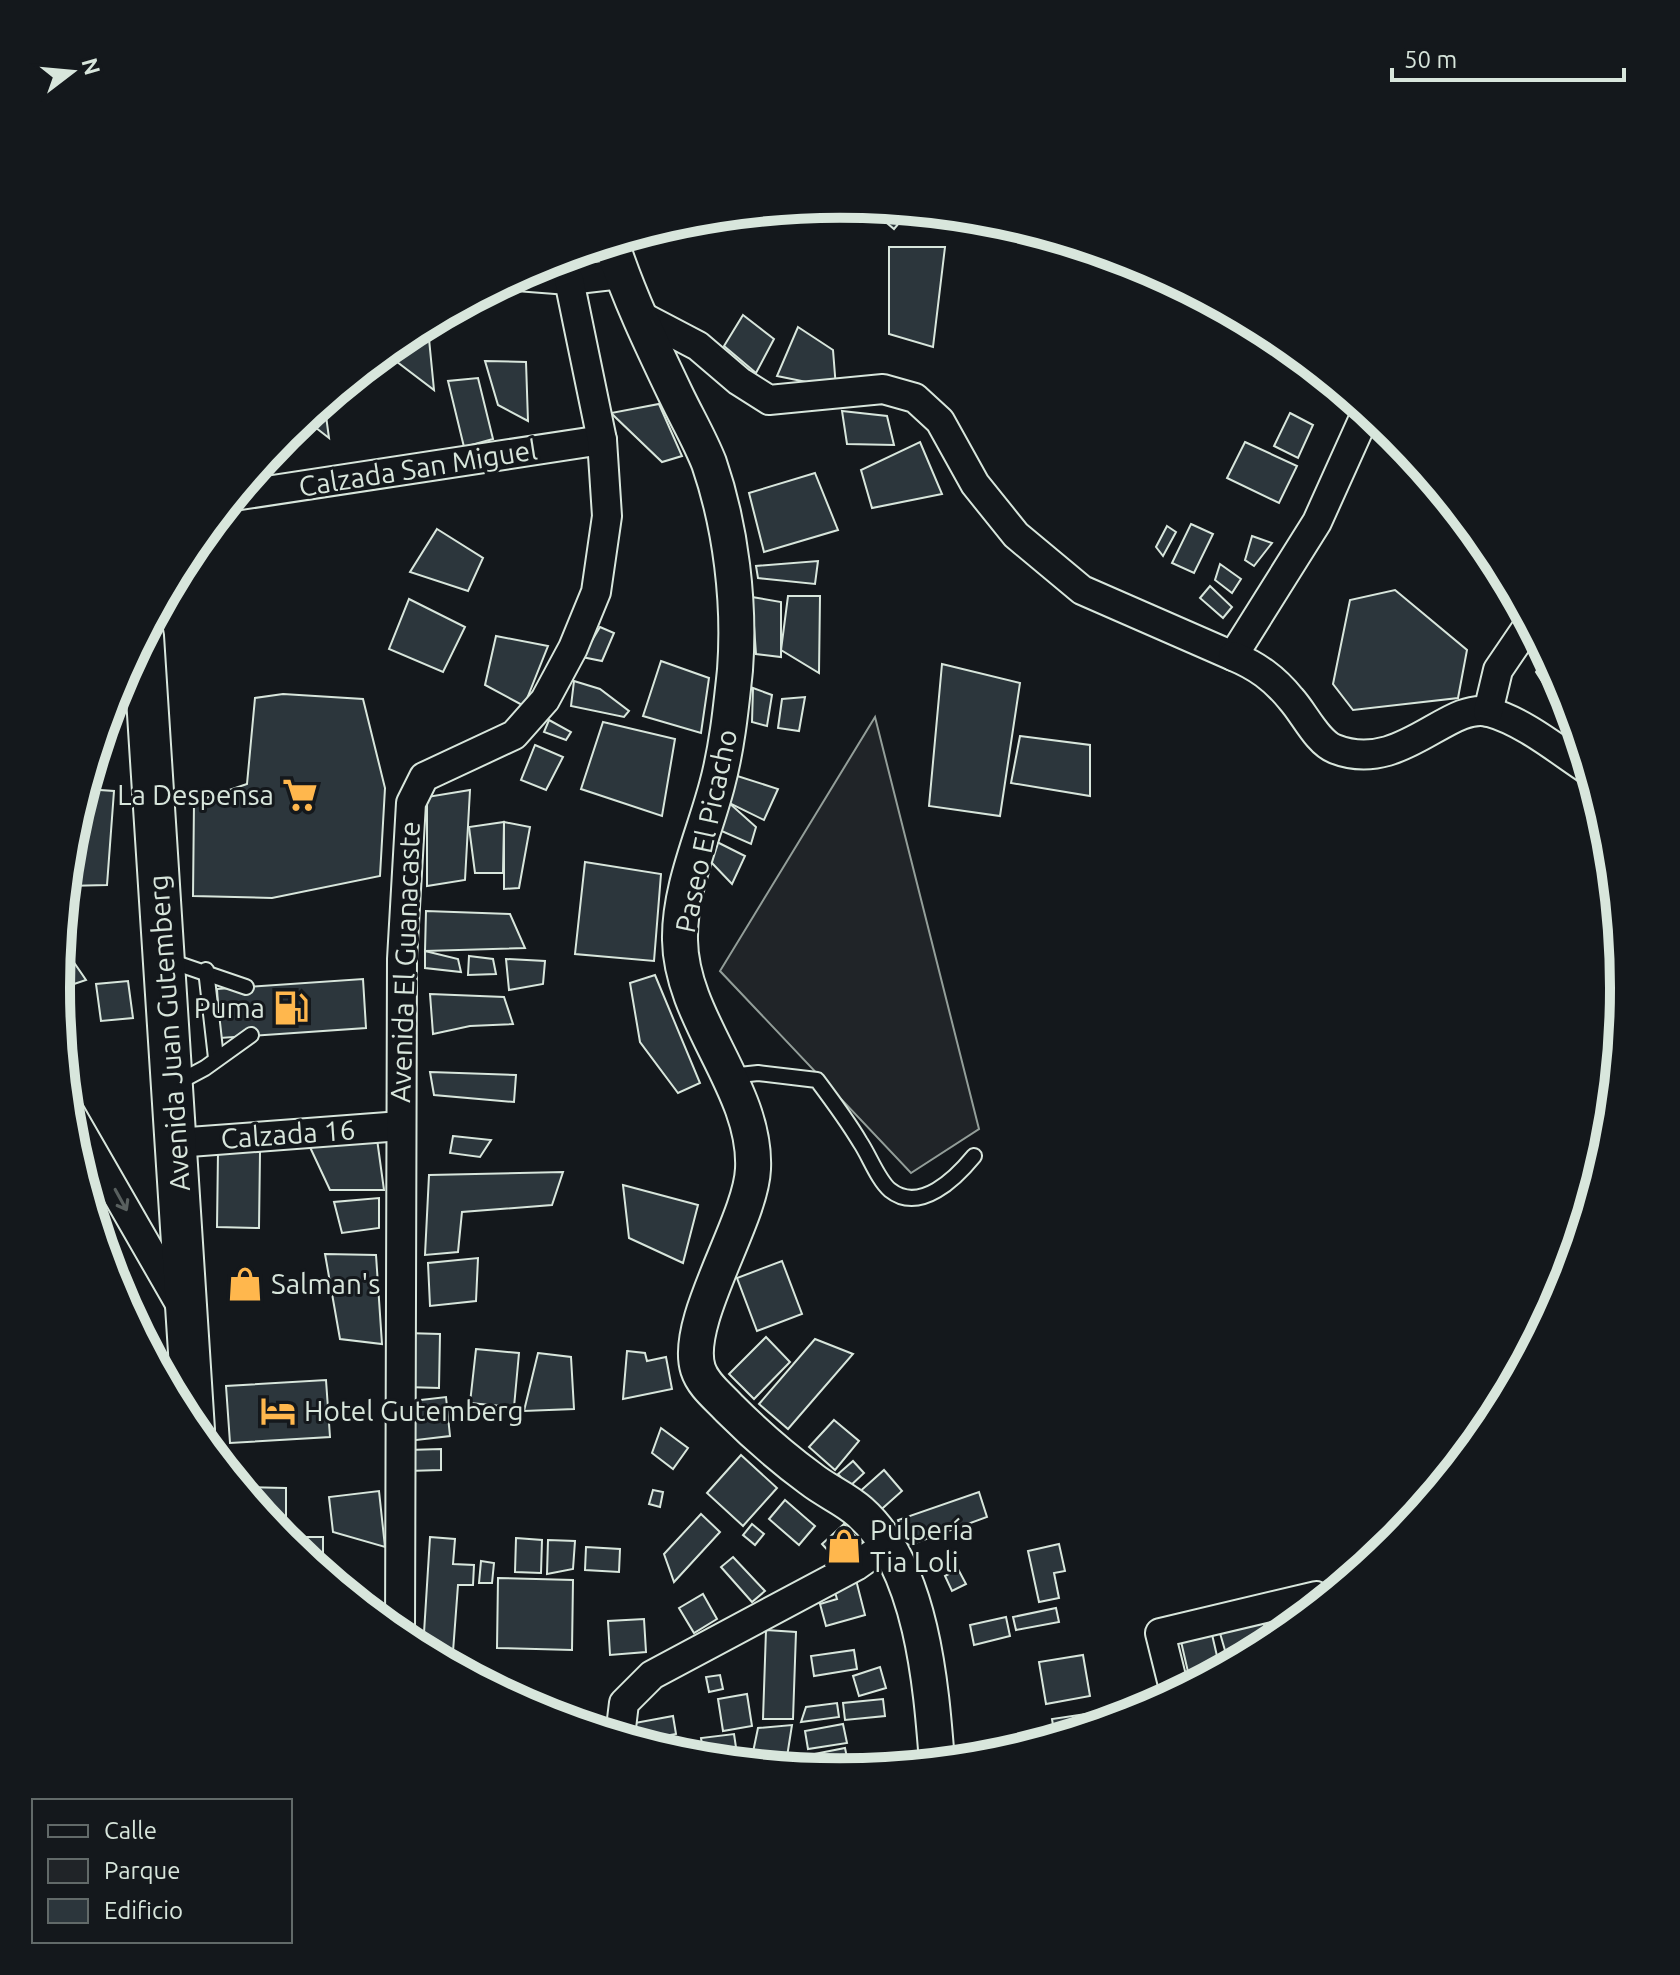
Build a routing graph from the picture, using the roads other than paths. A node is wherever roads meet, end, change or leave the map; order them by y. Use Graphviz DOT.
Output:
graph roads {
  1 [pos="616,258"];
  2 [pos="541,278"];
  3 [pos="569,280"];
  4 [pos="637,314"];
  5 [pos="1362,422"];
  6 [pos="602,440"];
  7 [pos="250,494"];
  8 [pos="1523,633"];
  9 [pos="1233,656"];
  10 [pos="144,657"];
  11 [pos="1488,712"];
  12 [pos="1576,762"];
  13 [pos="165,959"];
  14 [pos="206,970"];
  15 [pos="246,987"];
  16 [pos="251,1035"];
  17 [pos="216,1058"];
  18 [pos="729,1076"];
  19 [pos="175,1084"];
  20 [pos="401,1126"];
  21 [pos="85,1139"];
  22 [pos="176,1143"];
  23 [pos="974,1156"];
  24 [pos="185,1314"];
  25 [pos="192,1402"];
  26 [pos="887,1544"];
  27 [pos="1310,1598"];
  28 [pos="400,1619"];
  29 [pos="1172,1682"];
  30 [pos="621,1725"];
  31 [pos="936,1751"];
  1 -- 3 [label="street"];
  1 -- 4 [label="street, Paseo El Picacho"];
  2 -- 3 [label="street"];
  3 -- 6 [label="street, Avenida El Guanacaste"];
  4 -- 9 [label="street"];
  4 -- 18 [label="street, Paseo El Picacho"];
  5 -- 9 [label="street"];
  6 -- 7 [label="street, Calzada San Miguel"];
  6 -- 20 [label="street, Avenida El Guanacaste"];
  8 -- 11 [label="street"];
  9 -- 11 [label="street"];
  10 -- 13 [label="main road, Avenida Juan Gutemberg"];
  11 -- 12 [label="street"];
  13 -- 14 [label="lane"];
  13 -- 19 [label="main road, Avenida Juan Gutemberg"];
  14 -- 15 [label="lane"];
  14 -- 17 [label="lane"];
  16 -- 17 [label="lane"];
  17 -- 19 [label="lane"];
  18 -- 23 [label="lane"];
  18 -- 26 [label="street, Paseo El Picacho"];
  19 -- 22 [label="main road, Avenida Juan Gutemberg"];
  20 -- 22 [label="street, Calzada 16"];
  20 -- 28 [label="street, Avenida El Guanacaste"];
  21 -- 24 [label="street, one-way"];
  22 -- 24 [label="main road, Avenida Juan Gutemberg"];
  24 -- 25 [label="main road, Avenida Juan Gutemberg"];
  26 -- 30 [label="street"];
  26 -- 31 [label="street, Paseo El Picacho"];
  27 -- 29 [label="street"];
}
